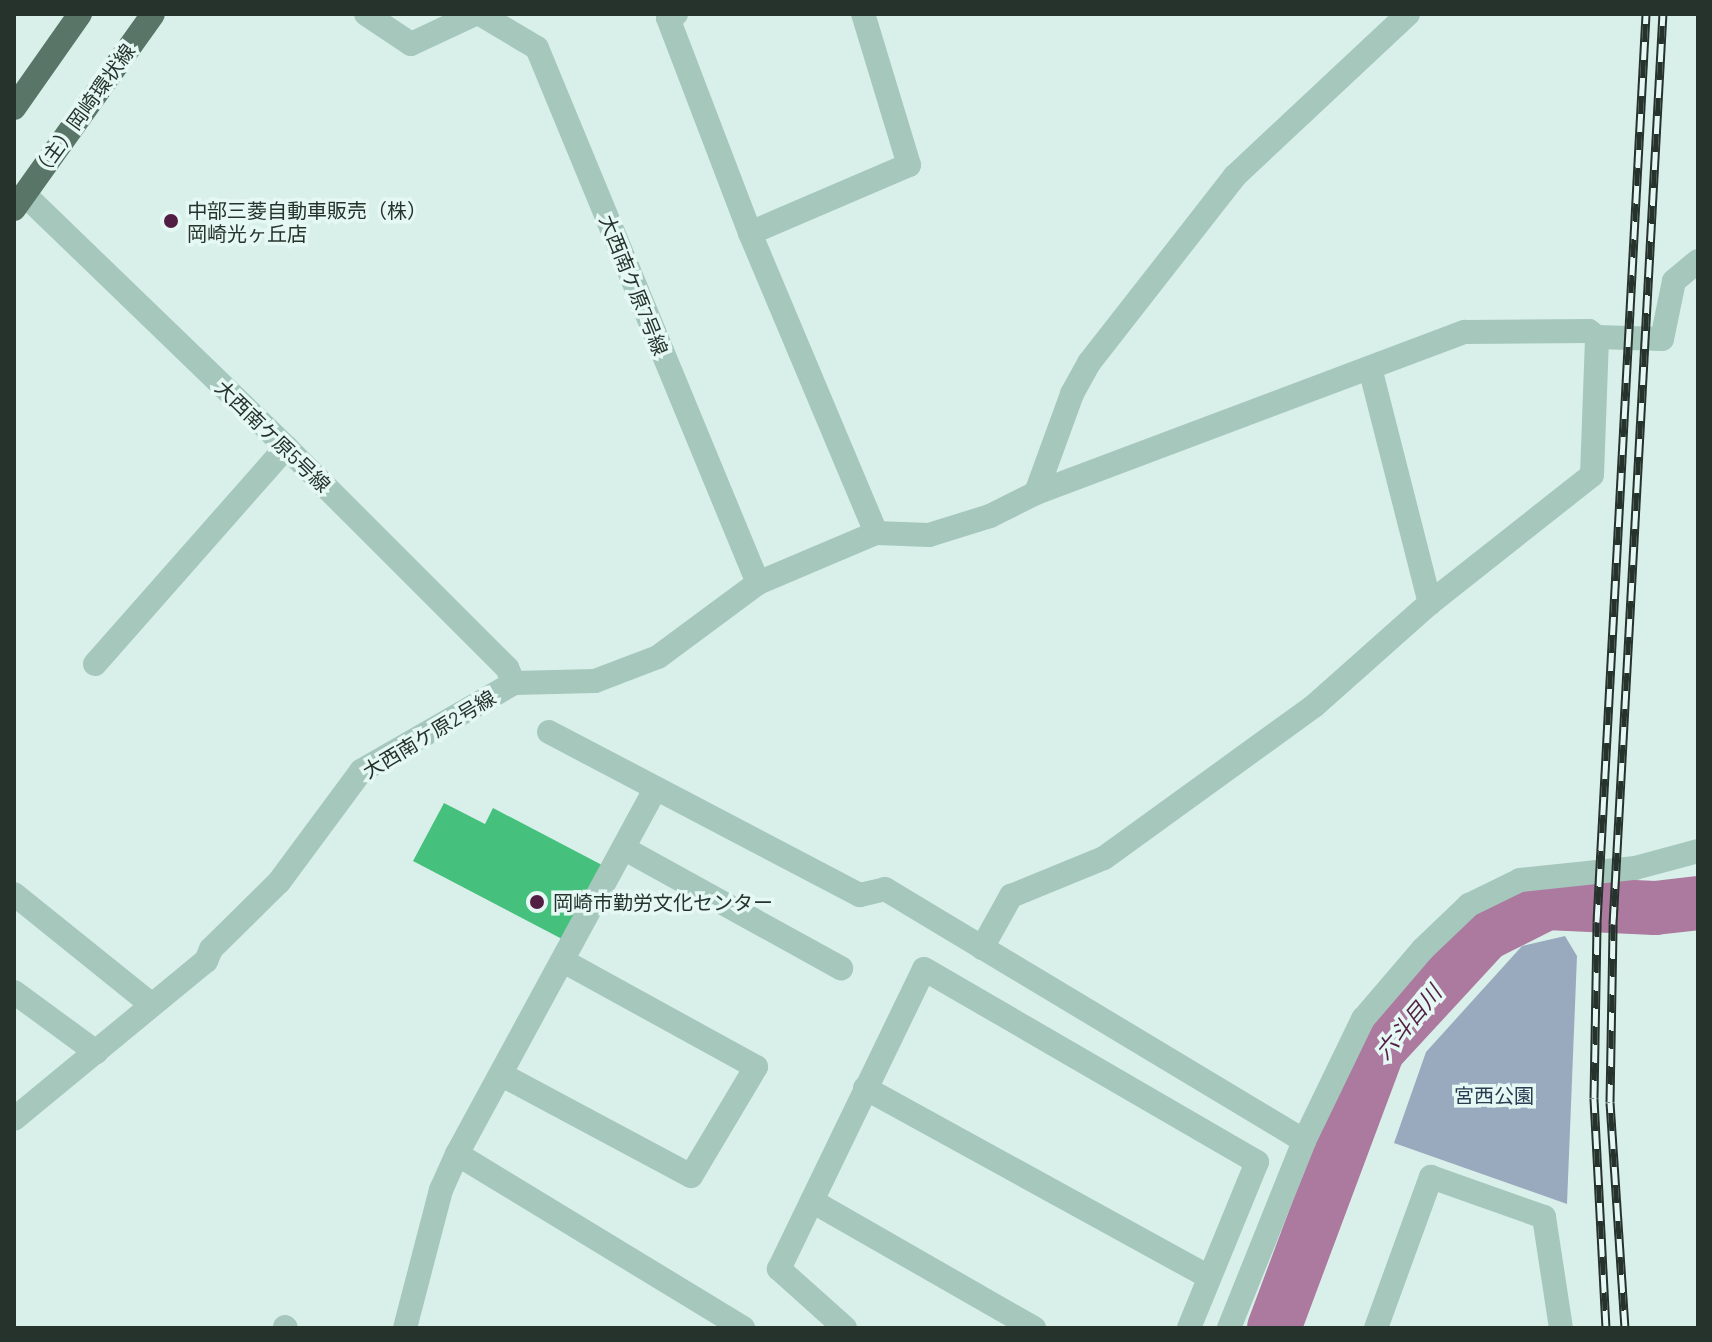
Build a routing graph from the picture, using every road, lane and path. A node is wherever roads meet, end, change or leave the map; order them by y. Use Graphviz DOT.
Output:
graph roads {
  1 [pos="80,14"];
  2 [pos="153,14"];
  3 [pos="366,14"];
  4 [pos="477,14"];
  5 [pos="676,14"];
  6 [pos="863,14"];
  7 [pos="1408,14"];
  8 [pos="14,108"];
  9 [pos="19,202"];
  10 [pos="750,233"];
  11 [pos="1698,261"];
  12 [pos="1597,337"];
  13 [pos="1370,368"];
  14 [pos="286,447"];
  15 [pos="1036,493"];
  16 [pos="876,533"];
  17 [pos="758,583"];
  18 [pos="1430,603"];
  19 [pos="95,664"];
  20 [pos="514,683"];
  21 [pos="549,732"];
  22 [pos="655,790"];
  23 [pos="625,849"];
  24 [pos="1698,851"];
  25 [pos="14,894"];
  26 [pos="982,948"];
  27 [pos="563,961"];
  28 [pos="841,968"];
  29 [pos="14,992"];
  30 [pos="151,1004"];
  31 [pos="96,1052"];
  32 [pos="502,1075"];
  33 [pos="865,1088"];
  34 [pos="14,1119"];
  35 [pos="1304,1141"];
  36 [pos="457,1154"];
  37 [pos="812,1201"];
  38 [pos="1209,1277"];
  39 [pos="405,1328"];
  40 [pos="743,1328"];
  41 [pos="845,1328"];
  42 [pos="1034,1328"];
  43 [pos="1189,1328"];
  44 [pos="1229,1328"];
  45 [pos="1376,1328"];
  46 [pos="1561,1328"];
  1 -- 8 [label="main road"];
  2 -- 9 [label="main road, （主）岡崎環状線"];
  3 -- 4 [label="street, 大西南ケ原7号線"];
  4 -- 17 [label="street, 大西南ケ原7号線"];
  5 -- 10 [label="street"];
  6 -- 10 [label="street"];
  7 -- 15 [label="street"];
  9 -- 14 [label="street, 大西南ケ原5号線"];
  10 -- 16 [label="street"];
  11 -- 12 [label="street, 大西南ケ原2号線"];
  12 -- 13 [label="street, 大西南ケ原2号線"];
  12 -- 18 [label="street"];
  13 -- 15 [label="street, 大西南ケ原2号線"];
  13 -- 18 [label="street"];
  14 -- 19 [label="street"];
  14 -- 20 [label="street, 大西南ケ原5号線"];
  15 -- 16 [label="street, 大西南ケ原2号線"];
  16 -- 17 [label="street, 大西南ケ原2号線"];
  17 -- 20 [label="street, 大西南ケ原2号線"];
  18 -- 26 [label="street"];
  20 -- 30 [label="street, 大西南ケ原2号線"];
  21 -- 22 [label="street"];
  22 -- 23 [label="street"];
  22 -- 26 [label="street"];
  23 -- 27 [label="street"];
  23 -- 28 [label="street"];
  24 -- 35 [label="street"];
  25 -- 30 [label="street"];
  26 -- 35 [label="street"];
  27 -- 32 [label="street"];
  27 -- 32 [label="street"];
  29 -- 31 [label="street"];
  30 -- 31 [label="street, 大西南ケ原2号線"];
  31 -- 34 [label="street, 大西南ケ原2号線"];
  32 -- 36 [label="street"];
  33 -- 37 [label="street"];
  33 -- 38 [label="street"];
  33 -- 38 [label="street"];
  35 -- 44 [label="street"];
  36 -- 39 [label="street"];
  36 -- 40 [label="street"];
  37 -- 41 [label="street"];
  37 -- 42 [label="street"];
  38 -- 43 [label="street"];
  45 -- 46 [label="street"];
}
